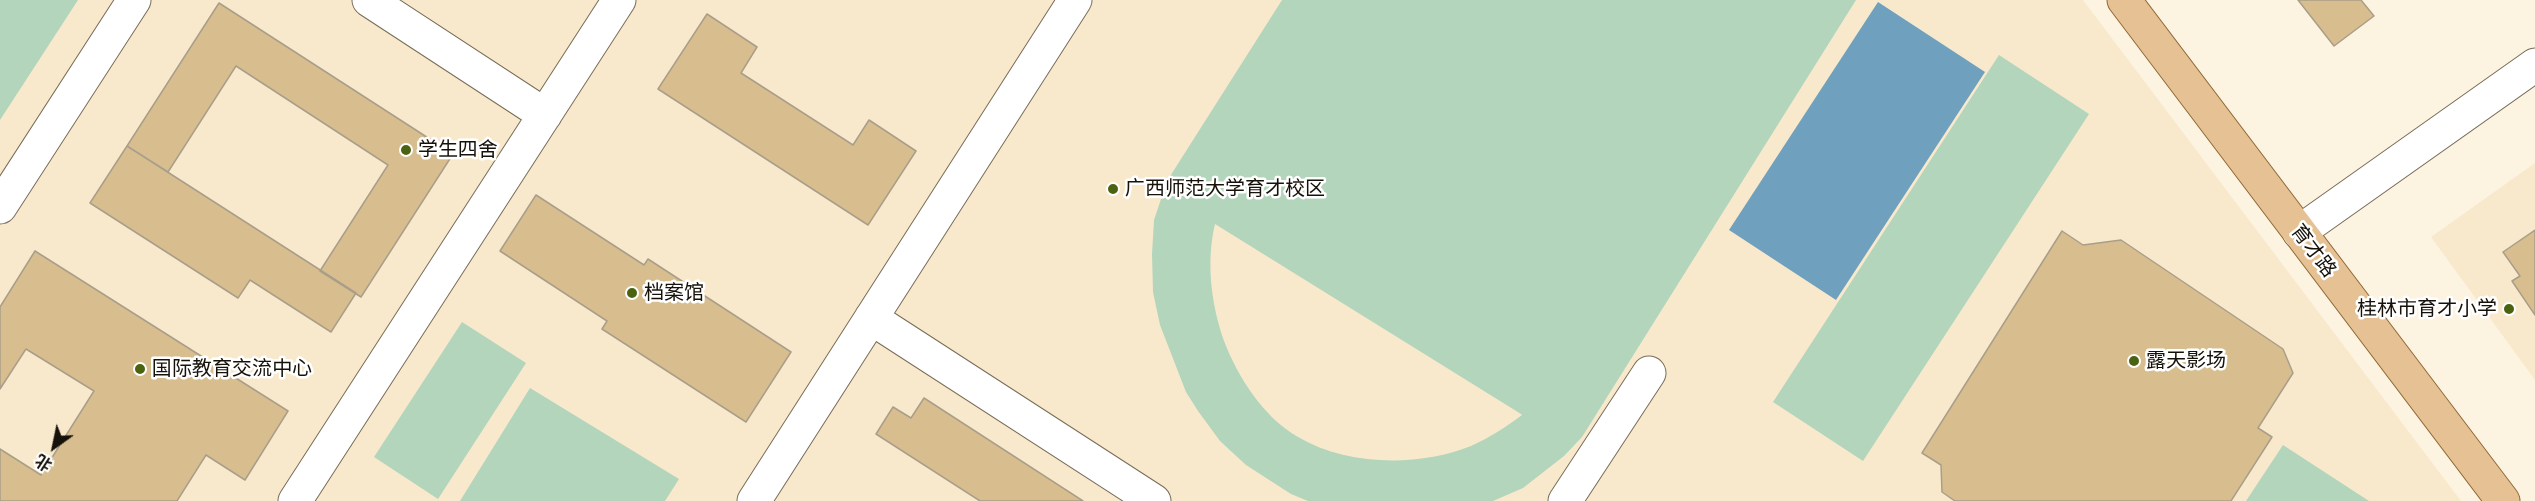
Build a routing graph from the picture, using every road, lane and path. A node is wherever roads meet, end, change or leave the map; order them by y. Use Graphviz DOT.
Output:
graph roads {
  1 [pos="134,0"];
  2 [pos="369,0"];
  3 [pos="620,0"];
  4 [pos="1075,0"];
  5 [pos="2124,0"];
  6 [pos="2535,64"];
  7 [pos="545,115"];
  8 [pos="0,207"];
  9 [pos="2299,232"];
  10 [pos="872,318"];
  11 [pos="1649,374"];
  12 [pos="295,501"];
  13 [pos="754,501"];
  14 [pos="1154,501"];
  15 [pos="1565,501"];
  16 [pos="2503,501"];
  1 -- 8 [label="street"];
  2 -- 7 [label="street"];
  3 -- 7 [label="street"];
  4 -- 10 [label="street"];
  5 -- 9 [label="main road, 育才路"];
  6 -- 9 [label="street"];
  7 -- 12 [label="street"];
  9 -- 16 [label="main road, 育才路"];
  10 -- 13 [label="street"];
  10 -- 14 [label="street"];
  11 -- 15 [label="street"];
}
